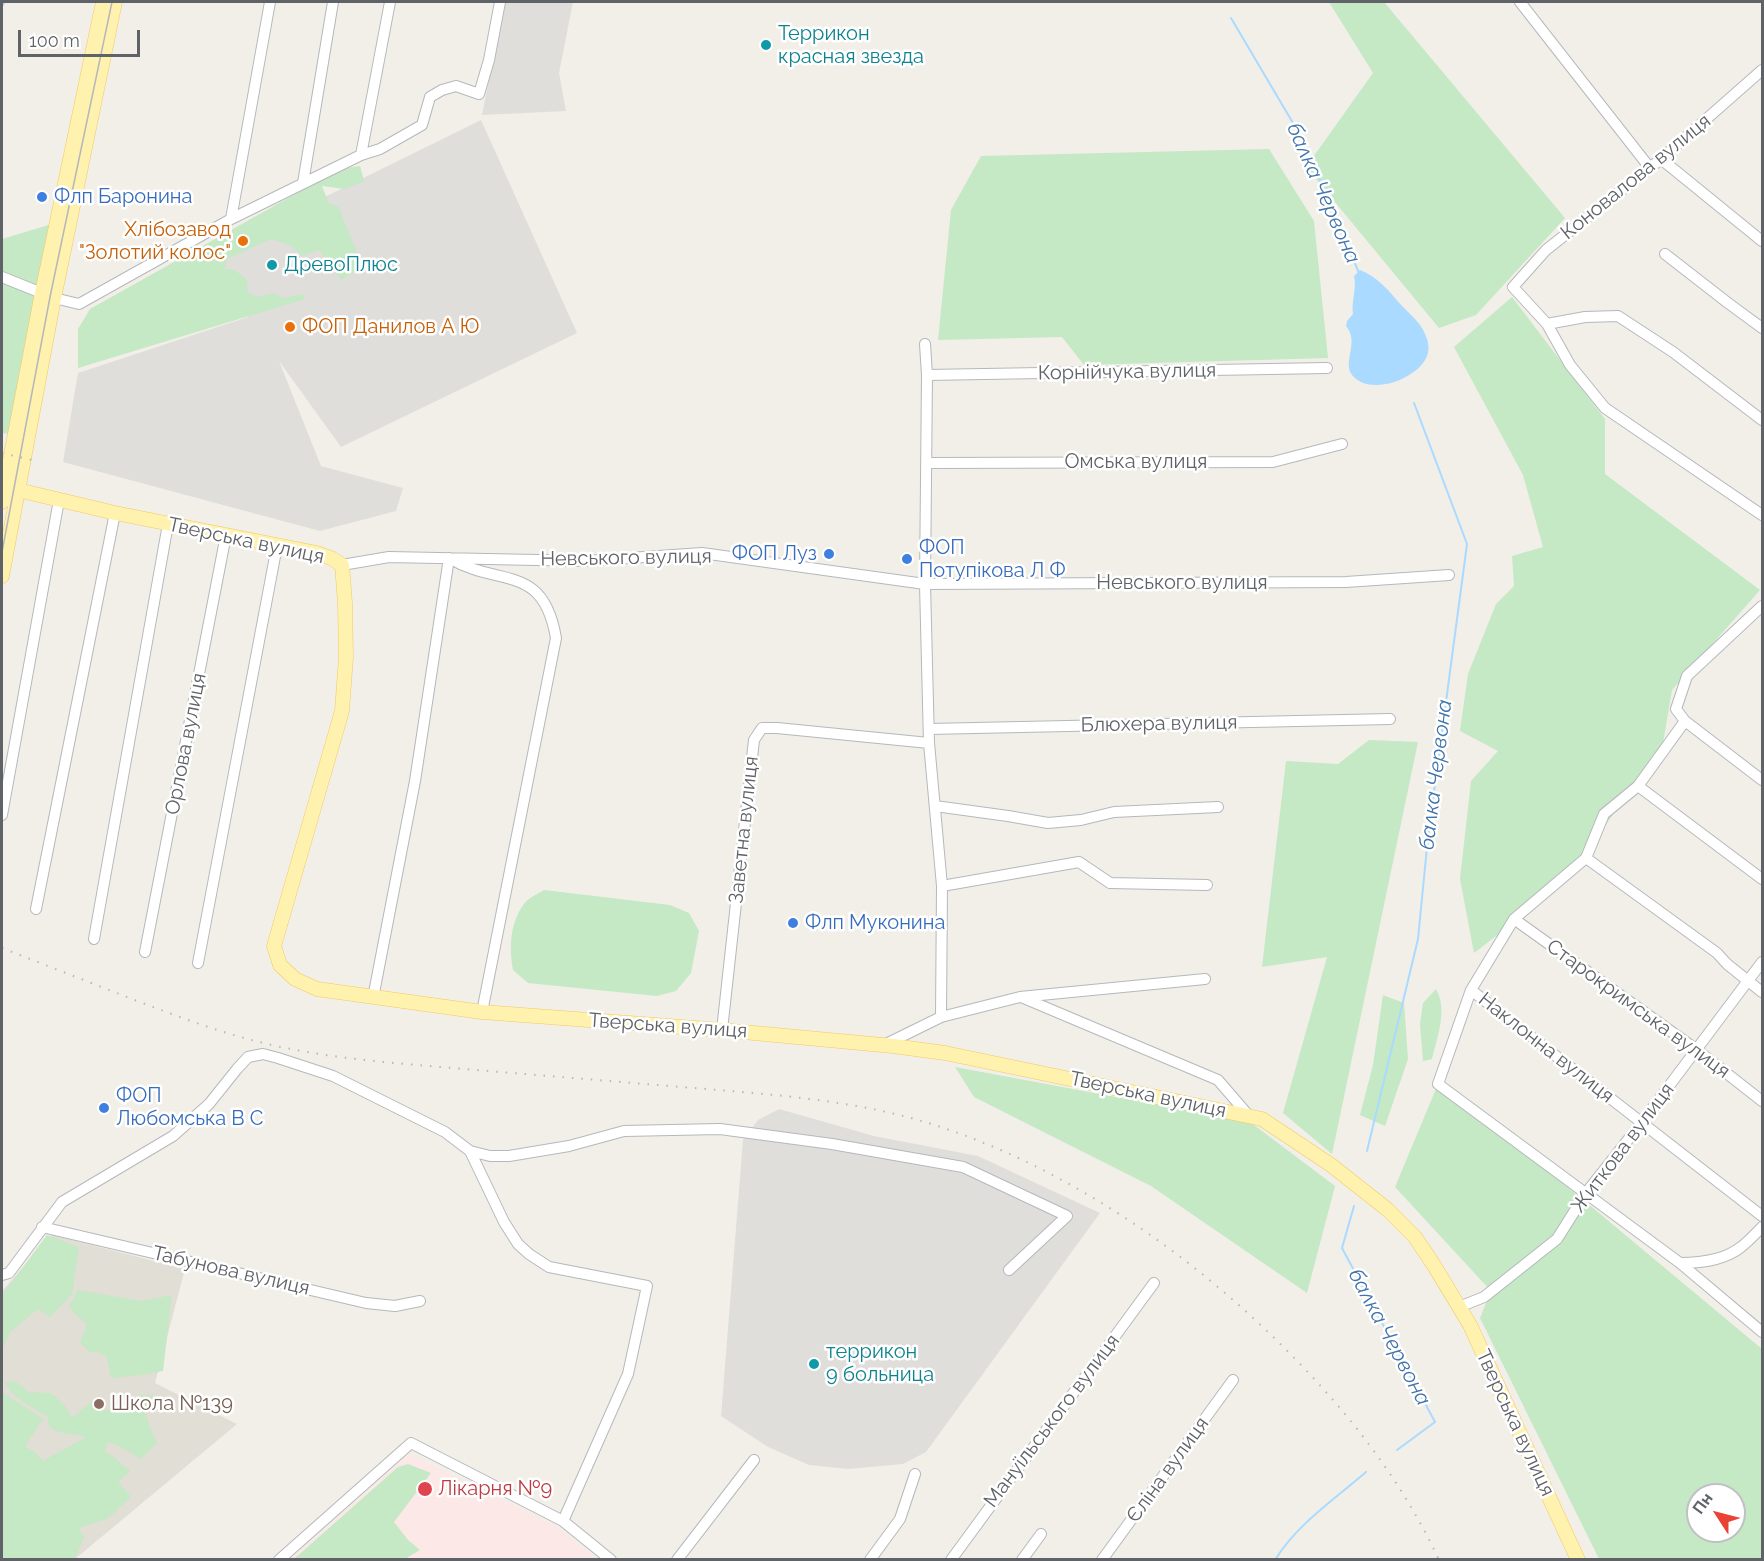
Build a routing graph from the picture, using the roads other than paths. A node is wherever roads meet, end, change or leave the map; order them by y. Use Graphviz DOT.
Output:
graph roads {
  1 [pos="103,2"];
  2 [pos="115,2"];
  3 [pos="270,2"];
  4 [pos="333,2"];
  5 [pos="390,2"];
  6 [pos="500,2"];
  7 [pos="1520,2"];
  8 [pos="1762,70"];
  9 [pos="361,155"];
  10 [pos="1661,159"];
  11 [pos="1650,168"];
  12 [pos="303,183"];
  13 [pos="231,219"];
  14 [pos="1762,241"];
  15 [pos="1665,254"];
  16 [pos="2,277"];
  17 [pos="48,296"];
  18 [pos="1547,324"];
  19 [pos="1762,328"];
  20 [pos="925,344"];
  21 [pos="1327,368"];
  22 [pos="927,375"];
  23 [pos="1762,420"];
  24 [pos="1342,444"];
  25 [pos="927,463"];
  26 [pos="8,488"];
  27 [pos="59,500"];
  28 [pos="2,502"];
  29 [pos="115,513"];
  30 [pos="1762,515"];
  31 [pos="168,524"];
  32 [pos="226,535"];
  33 [pos="277,546"];
  34 [pos="449,558"];
  35 [pos="342,565"];
  36 [pos="1449,575"];
  37 [pos="2,576"];
  38 [pos="925,584"];
  39 [pos="1762,606"];
  40 [pos="1390,719"];
  41 [pos="1685,721"];
  42 [pos="929,729"];
  43 [pos="929,743"];
  44 [pos="1762,780"];
  45 [pos="1638,786"];
  46 [pos="935,806"];
  47 [pos="1218,807"];
  48 [pos="2,815"];
  49 [pos="1586,858"];
  50 [pos="1762,879"];
  51 [pos="1208,885"];
  52 [pos="942,886"];
  53 [pos="36,909"];
  54 [pos="1514,919"];
  55 [pos="94,939"];
  56 [pos="145,952"];
  57 [pos="1762,962"];
  58 [pos="198,963"];
  59 [pos="1205,979"];
  60 [pos="1748,981"];
  61 [pos="1471,990"];
  62 [pos="1762,992"];
  63 [pos="1020,997"];
  64 [pos="373,998"];
  65 [pos="482,1012"];
  66 [pos="941,1017"];
  67 [pos="722,1030"];
  68 [pos="883,1046"];
  69 [pos="1696,1050"];
  70 [pos="1762,1101"];
  71 [pos="1249,1116"];
  72 [pos="1642,1122"];
  73 [pos="470,1151"];
  74 [pos="1586,1193"];
  75 [pos="1762,1216"];
  76 [pos="42,1227"];
  77 [pos="1762,1227"];
  78 [pos="1680,1263"];
  79 [pos="1009,1270"];
  80 [pos="2,1275"];
  81 [pos="1154,1283"];
  82 [pos="420,1300"];
  83 [pos="1459,1307"];
  84 [pos="1762,1332"];
  85 [pos="1233,1380"];
  86 [pos="754,1460"];
  87 [pos="915,1473"];
  88 [pos="563,1521"];
  89 [pos="1041,1534"];
  90 [pos="279,1560"];
  91 [pos="611,1560"];
  92 [pos="677,1560"];
  93 [pos="870,1560"];
  94 [pos="951,1560"];
  95 [pos="1022,1560"];
  96 [pos="1102,1560"];
  97 [pos="1578,1560"];
  1 -- 17 [label="main road"];
  2 -- 17 [label="main road"];
  3 -- 13 [label="street"];
  4 -- 12 [label="street"];
  5 -- 9 [label="street"];
  6 -- 9 [label="street"];
  7 -- 11 [label="street"];
  8 -- 10 [label="street, Коновалова вулиця"];
  9 -- 12 [label="street"];
  10 -- 11 [label="street, Коновалова вулиця"];
  10 -- 14 [label="street"];
  11 -- 18 [label="street, Коновалова вулиця"];
  12 -- 13 [label="street"];
  13 -- 17 [label="street"];
  15 -- 19 [label="street"];
  16 -- 17 [label="street"];
  17 -- 26 [label="main road"];
  18 -- 23 [label="street"];
  18 -- 30 [label="street"];
  20 -- 22 [label="street"];
  21 -- 22 [label="street, Корнійчука вулиця"];
  22 -- 25 [label="street"];
  24 -- 25 [label="street, Омська вулиця"];
  25 -- 38 [label="street"];
  26 -- 27 [label="main road, Тверська вулиця"];
  26 -- 28 [label="main road"];
  26 -- 37 [label="main road"];
  27 -- 29 [label="main road, Тверська вулиця"];
  27 -- 48 [label="street"];
  29 -- 31 [label="main road, Тверська вулиця"];
  29 -- 53 [label="street"];
  31 -- 32 [label="main road, Тверська вулиця"];
  31 -- 55 [label="street"];
  32 -- 33 [label="main road, Тверська вулиця"];
  32 -- 56 [label="street, Орлова вулиця"];
  33 -- 35 [label="main road, Тверська вулиця"];
  33 -- 58 [label="street"];
  34 -- 35 [label="street, Невського вулиця"];
  34 -- 38 [label="street, Невського вулиця"];
  34 -- 64 [label="street"];
  34 -- 65 [label="street"];
  35 -- 64 [label="main road, Тверська вулиця"];
  36 -- 38 [label="street, Невського вулиця"];
  38 -- 42 [label="street"];
  39 -- 41 [label="street"];
  40 -- 42 [label="street, Блюхера вулиця"];
  41 -- 44 [label="street"];
  41 -- 45 [label="street"];
  42 -- 43 [label="street"];
  43 -- 46 [label="street"];
  43 -- 67 [label="street, Заветна вулиця"];
  45 -- 49 [label="street"];
  45 -- 50 [label="street"];
  46 -- 47 [label="street"];
  46 -- 52 [label="street"];
  49 -- 54 [label="street"];
  49 -- 60 [label="street"];
  51 -- 52 [label="street"];
  52 -- 66 [label="street"];
  54 -- 61 [label="street"];
  54 -- 69 [label="street, Старокримська вулиця"];
  57 -- 60 [label="street, Житкова вулиця"];
  59 -- 63 [label="street"];
  60 -- 62 [label="street"];
  60 -- 69 [label="street, Житкова вулиця"];
  61 -- 72 [label="street, Наклонна вулиця"];
  61 -- 74 [label="street"];
  63 -- 66 [label="street"];
  63 -- 71 [label="street"];
  64 -- 65 [label="main road, Тверська вулиця"];
  65 -- 67 [label="main road, Тверська вулиця"];
  66 -- 68 [label="street"];
  67 -- 68 [label="main road, Тверська вулиця"];
  68 -- 71 [label="main road, Тверська вулиця"];
  69 -- 70 [label="street, Старокримська вулиця"];
  69 -- 72 [label="street, Житкова вулиця"];
  71 -- 83 [label="main road, Тверська вулиця"];
  72 -- 74 [label="street, Житкова вулиця"];
  72 -- 75 [label="street, Наклонна вулиця"];
  73 -- 76 [label="street"];
  73 -- 79 [label="street"];
  73 -- 88 [label="street"];
  74 -- 78 [label="street"];
  74 -- 83 [label="street, Житкова вулиця"];
  76 -- 80 [label="street"];
  76 -- 82 [label="street, Табунова вулиця"];
  77 -- 78 [label="street"];
  78 -- 84 [label="street"];
  81 -- 94 [label="street, Мануїльського вулиця"];
  83 -- 97 [label="main road, Тверська вулиця"];
  85 -- 96 [label="street, Єліна вулиця"];
  86 -- 92 [label="street"];
  87 -- 93 [label="street"];
  88 -- 90 [label="street"];
  88 -- 91 [label="street"];
  89 -- 95 [label="street"];
}
